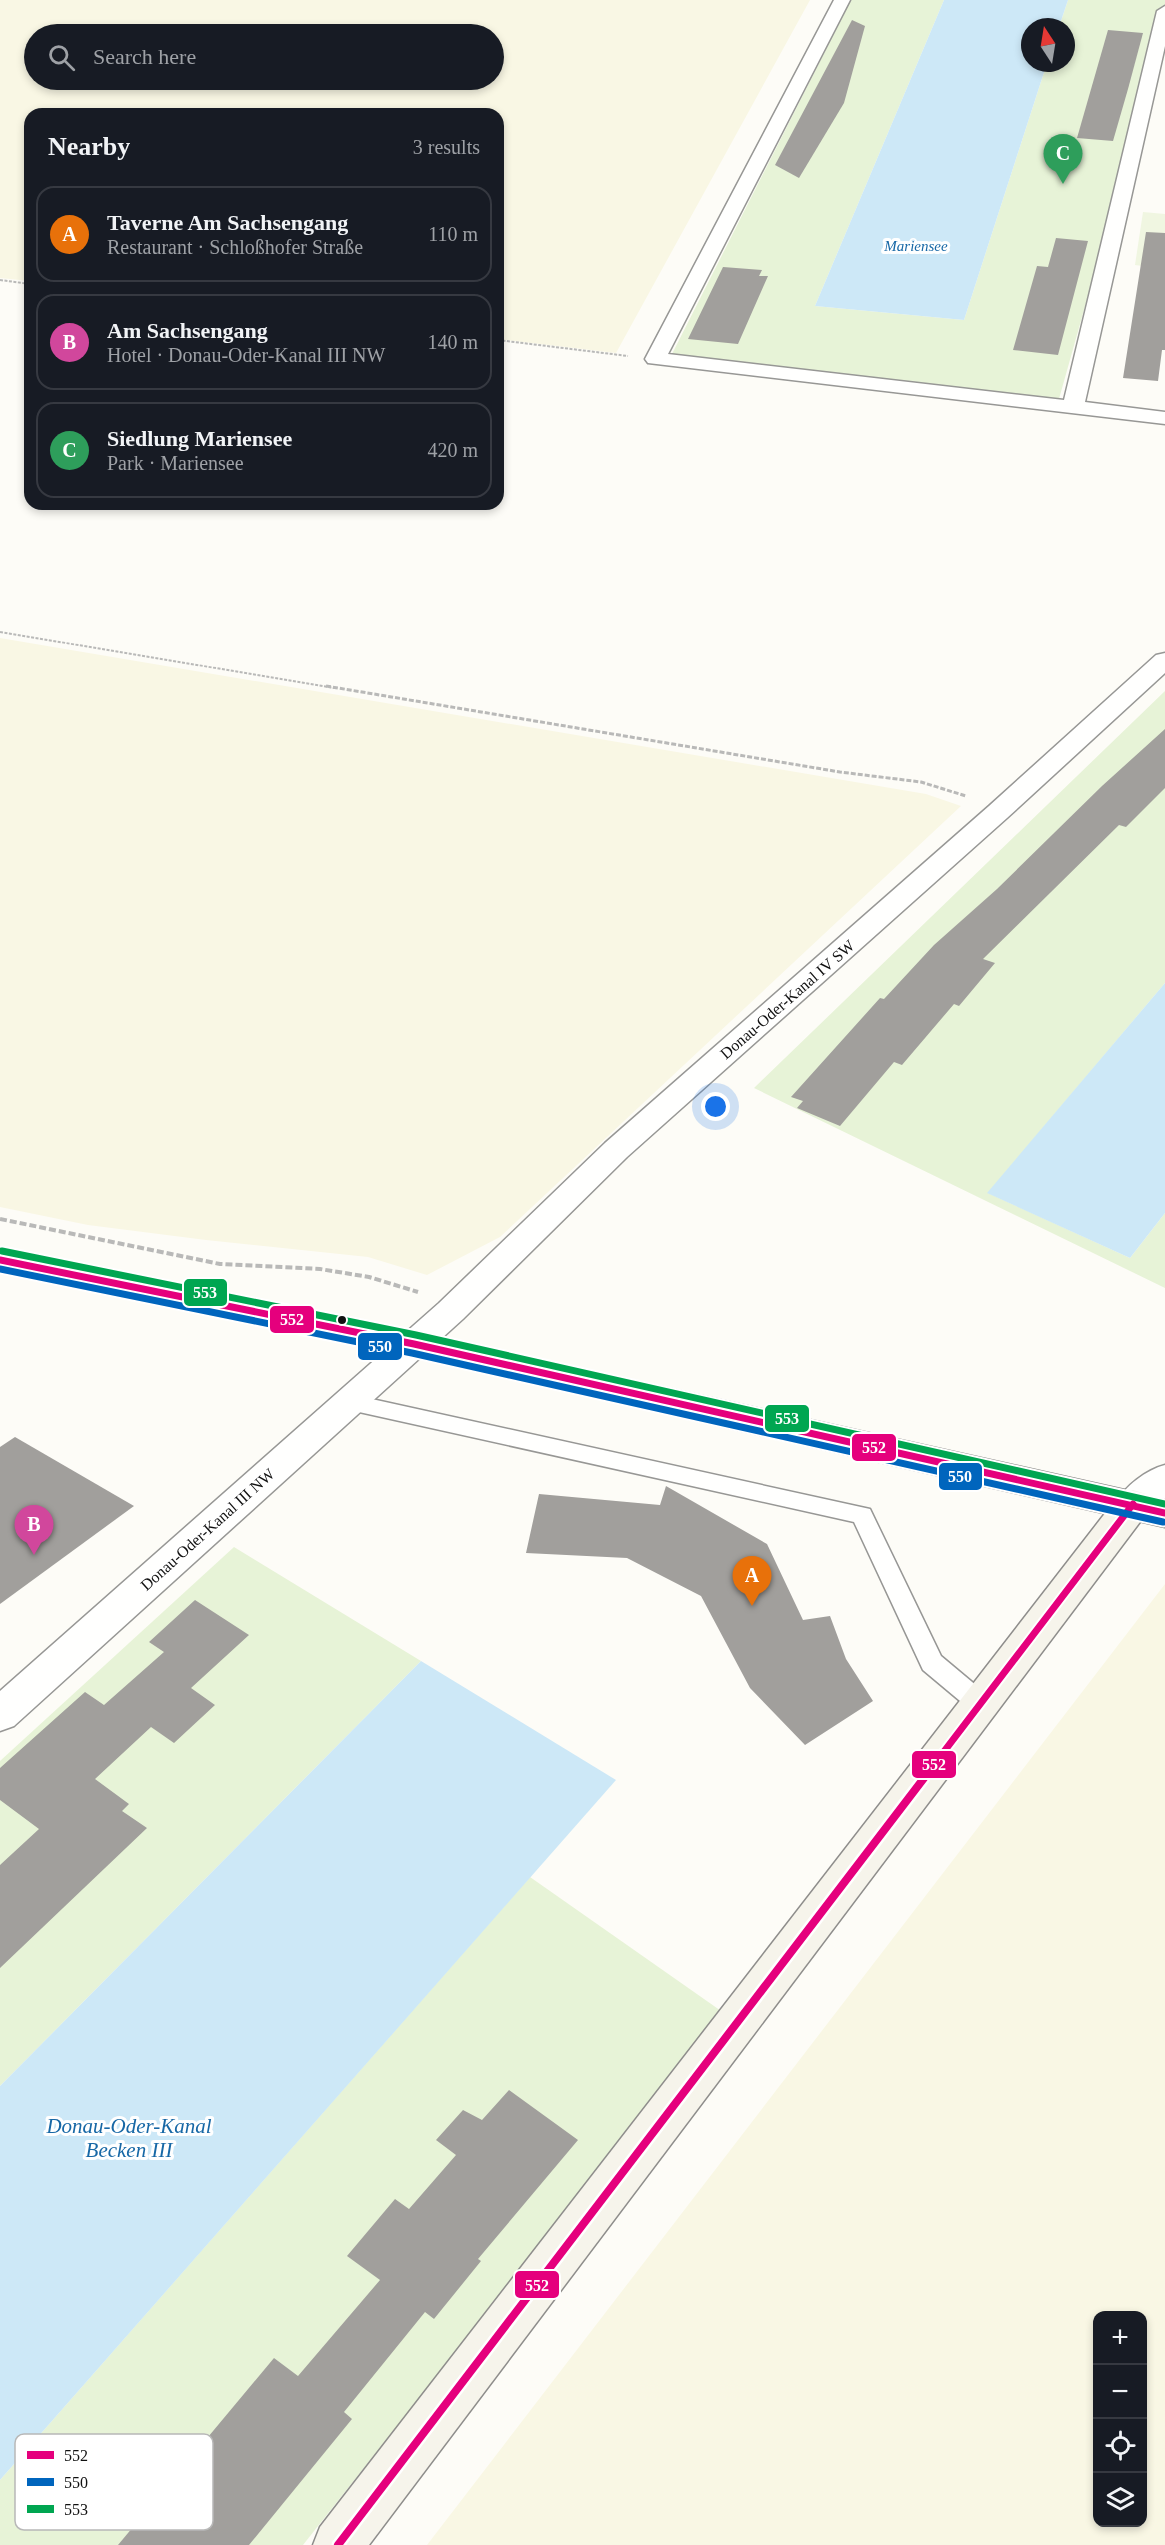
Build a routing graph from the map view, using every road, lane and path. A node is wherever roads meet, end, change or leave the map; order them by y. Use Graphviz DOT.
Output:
graph roads {
  1 [pos="843,0"];
  2 [pos="1165,11"];
  3 [pos="0,280"];
  4 [pos="24,283"];
  5 [pos="504,341"];
  6 [pos="655,359"];
  7 [pos="1073,406"];
  8 [pos="1165,418"];
  9 [pos="0,632"];
  10 [pos="1165,660"];
  11 [pos="998,812"];
  12 [pos="0,1219"];
  13 [pos="0,1260"];
  14 [pos="427,1295"];
  15 [pos="414,1344"];
  16 [pos="349,1402"];
  17 [pos="1165,1478"];
  18 [pos="1149,1508"];
  19 [pos="981,1704"];
  20 [pos="0,1714"];
  21 [pos="338,2545"];
  1 -- 6 [label="street"];
  2 -- 7 [label="street"];
  3 -- 4 [label="path"];
  5 -- 6 [label="path"];
  6 -- 7 [label="street"];
  7 -- 8 [label="street"];
  9 -- 11 [label="path"];
  10 -- 11 [label="street, Donau-Oder-Kanal IV SW"];
  11 -- 15 [label="street, Donau-Oder-Kanal IV SW"];
  12 -- 14 [label="path"];
  13 -- 15 [label="main road"];
  15 -- 16 [label="street, Donau-Oder-Kanal III NW"];
  15 -- 18 [label="main road"];
  16 -- 19 [label="lane"];
  16 -- 20 [label="street, Donau-Oder-Kanal III NW"];
  17 -- 18 [label="street"];
  18 -- 19 [label="street"];
  19 -- 21 [label="street"];
}
